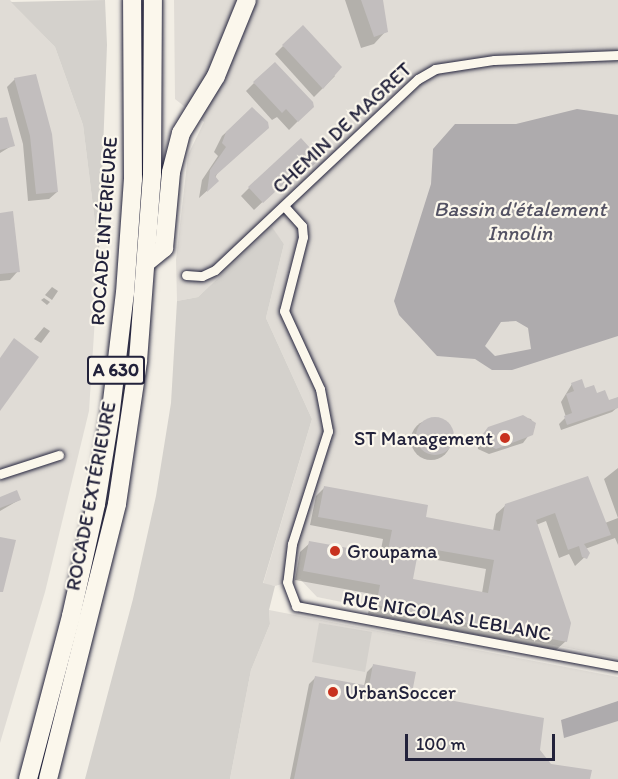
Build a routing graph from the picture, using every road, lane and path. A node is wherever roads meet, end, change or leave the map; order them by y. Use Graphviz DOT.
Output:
graph roads {
  1 [pos="132,0"];
  2 [pos="153,0"];
  3 [pos="247,0"];
  4 [pos="618,55"];
  5 [pos="284,206"];
  6 [pos="148,261"];
  7 [pos="186,275"];
  8 [pos="59,454"];
  9 [pos="0,474"];
  10 [pos="618,666"];
  11 [pos="67,712"];
  12 [pos="42,732"];
  13 [pos="15,779"];
  14 [pos="28,779"];
  15 [pos="48,779"];
  16 [pos="59,779"];
  1 -- 12 [label="highway, ROCADE INTÉRIEURE / A 630"];
  2 -- 6 [label="highway, ROCADE EXTÉRIEURE / A 630"];
  3 -- 6 [label="highway"];
  4 -- 5 [label="street, CHEMIN DE MAGRET"];
  5 -- 7 [label="street, CHEMIN DE MAGRET"];
  5 -- 10 [label="street, RUE NICOLAS LEBLANC"];
  6 -- 11 [label="highway, ROCADE EXTÉRIEURE / A 630"];
  8 -- 9 [label="street"];
  11 -- 15 [label="highway, ROCADE EXTÉRIEURE / A 630"];
  11 -- 16 [label="highway"];
  12 -- 13 [label="highway"];
  12 -- 14 [label="highway, ROCADE INTÉRIEURE / A 630"];
}
